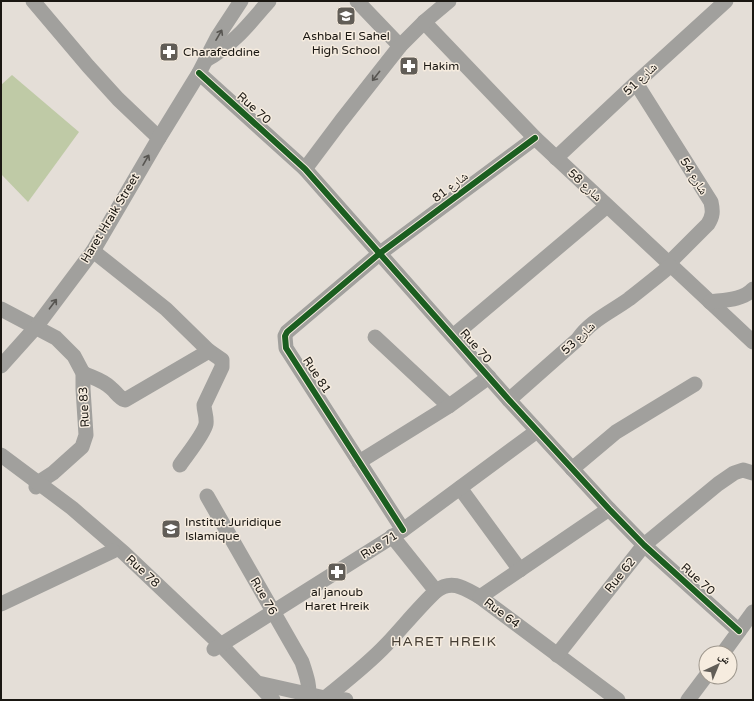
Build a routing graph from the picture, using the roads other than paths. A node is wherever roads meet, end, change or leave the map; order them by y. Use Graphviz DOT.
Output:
graph roads {
  1 [pos="33,1"];
  2 [pos="241,1"];
  3 [pos="269,1"];
  4 [pos="357,1"];
  5 [pos="449,1"];
  6 [pos="726,1"];
  7 [pos="424,22"];
  8 [pos="400,46"];
  9 [pos="202,67"];
  10 [pos="636,82"];
  11 [pos="159,138"];
  12 [pos="535,138"];
  13 [pos="556,158"];
  14 [pos="305,169"];
  15 [pos="607,206"];
  16 [pos="93,251"];
  17 [pos="379,254"];
  18 [pos="669,265"];
  19 [pos="753,289"];
  20 [pos="710,302"];
  21 [pos="1,309"];
  22 [pos="36,327"];
  23 [pos="453,336"];
  24 [pos="375,337"];
  25 [pos="753,342"];
  26 [pos="209,351"];
  27 [pos="1,366"];
  28 [pos="83,373"];
  29 [pos="489,377"];
  30 [pos="695,384"];
  31 [pos="509,400"];
  32 [pos="449,406"];
  33 [pos="537,431"];
  34 [pos="1,455"];
  35 [pos="1,462"];
  36 [pos="360,462"];
  37 [pos="180,465"];
  38 [pos="572,469"];
  39 [pos="753,473"];
  40 [pos="37,484"];
  41 [pos="460,488"];
  42 [pos="207,496"];
  43 [pos="609,509"];
  44 [pos="398,533"];
  45 [pos="644,545"];
  46 [pos="113,551"];
  47 [pos="520,570"];
  48 [pos="436,591"];
  49 [pos="480,597"];
  50 [pos="1,604"];
  51 [pos="273,612"];
  52 [pos="753,612"];
  53 [pos="739,631"];
  54 [pos="729,645"];
  55 [pos="217,646"];
  56 [pos="557,655"];
  57 [pos="258,683"];
  58 [pos="699,685"];
  59 [pos="309,697"];
  60 [pos="325,698"];
  61 [pos="264,700"];
  62 [pos="274,700"];
  63 [pos="346,700"];
  64 [pos="618,700"];
  65 [pos="688,700"];
  1 -- 11 [label="street"];
  9 -- 2 [label="street, Haret Hraik Street, one-way"];
  3 -- 9 [label="street, Haret Hraik Street"];
  4 -- 8 [label="street"];
  5 -- 7 [label="street"];
  6 -- 10 [label="street, شارع 51"];
  7 -- 8 [label="street"];
  7 -- 12 [label="street, شارع 58"];
  8 -- 14 [label="street, one-way"];
  9 -- 11 [label="street, Haret Hraik Street"];
  9 -- 14 [label="street, Rue 70"];
  10 -- 13 [label="street, شارع 51"];
  10 -- 18 [label="street, شارع 54"];
  16 -- 11 [label="street, Haret Hraik Street, one-way"];
  12 -- 13 [label="street, شارع 58"];
  12 -- 17 [label="street, شارع 81"];
  13 -- 15 [label="street, شارع 58"];
  14 -- 17 [label="street, Rue 70"];
  15 -- 18 [label="street, شارع 58"];
  15 -- 23 [label="street"];
  22 -- 16 [label="street, Haret Hraik Street, one-way"];
  16 -- 26 [label="street"];
  17 -- 23 [label="street, Rue 70"];
  17 -- 36 [label="street, Rue 81"];
  18 -- 20 [label="street, شارع 58"];
  18 -- 31 [label="street, شارع 53"];
  19 -- 20 [label="street"];
  20 -- 25 [label="street, شارع 58"];
  21 -- 22 [label="street, Rue 83"];
  22 -- 27 [label="street, Haret Hraik Street"];
  22 -- 28 [label="street, Rue 83"];
  23 -- 29 [label="street, Rue 70"];
  24 -- 32 [label="street"];
  26 -- 28 [label="street"];
  26 -- 37 [label="street"];
  28 -- 40 [label="street, Rue 83"];
  29 -- 31 [label="street, Rue 70"];
  29 -- 32 [label="street"];
  30 -- 38 [label="street"];
  31 -- 33 [label="street, Rue 70"];
  32 -- 36 [label="street"];
  33 -- 38 [label="street, Rue 70"];
  33 -- 41 [label="street, Rue 71"];
  34 -- 40 [label="street, Rue 78"];
  35 -- 40 [label="street"];
  36 -- 44 [label="street, Rue 81"];
  38 -- 43 [label="street, Rue 70"];
  39 -- 45 [label="street, Rue 62"];
  40 -- 46 [label="street"];
  40 -- 55 [label="street, Rue 78"];
  41 -- 44 [label="street, Rue 71"];
  41 -- 47 [label="street"];
  42 -- 51 [label="street, Rue 76"];
  43 -- 45 [label="street, Rue 70"];
  43 -- 47 [label="street"];
  44 -- 48 [label="street"];
  44 -- 51 [label="street, Rue 71"];
  45 -- 53 [label="street, Rue 70"];
  45 -- 56 [label="street, Rue 62"];
  46 -- 50 [label="street"];
  46 -- 55 [label="street"];
  47 -- 49 [label="street"];
  48 -- 49 [label="street, Rue 64"];
  48 -- 60 [label="street"];
  49 -- 56 [label="street, Rue 64"];
  51 -- 55 [label="street, Rue 71"];
  51 -- 59 [label="street, Rue 76"];
  52 -- 53 [label="street"];
  53 -- 54 [label="street"];
  55 -- 57 [label="street, Rue 78"];
  55 -- 61 [label="street"];
  56 -- 64 [label="street, Rue 64"];
  57 -- 59 [label="street"];
  57 -- 62 [label="street, Rue 78"];
  58 -- 65 [label="street"];
  59 -- 60 [label="street"];
  60 -- 63 [label="street"];
}
